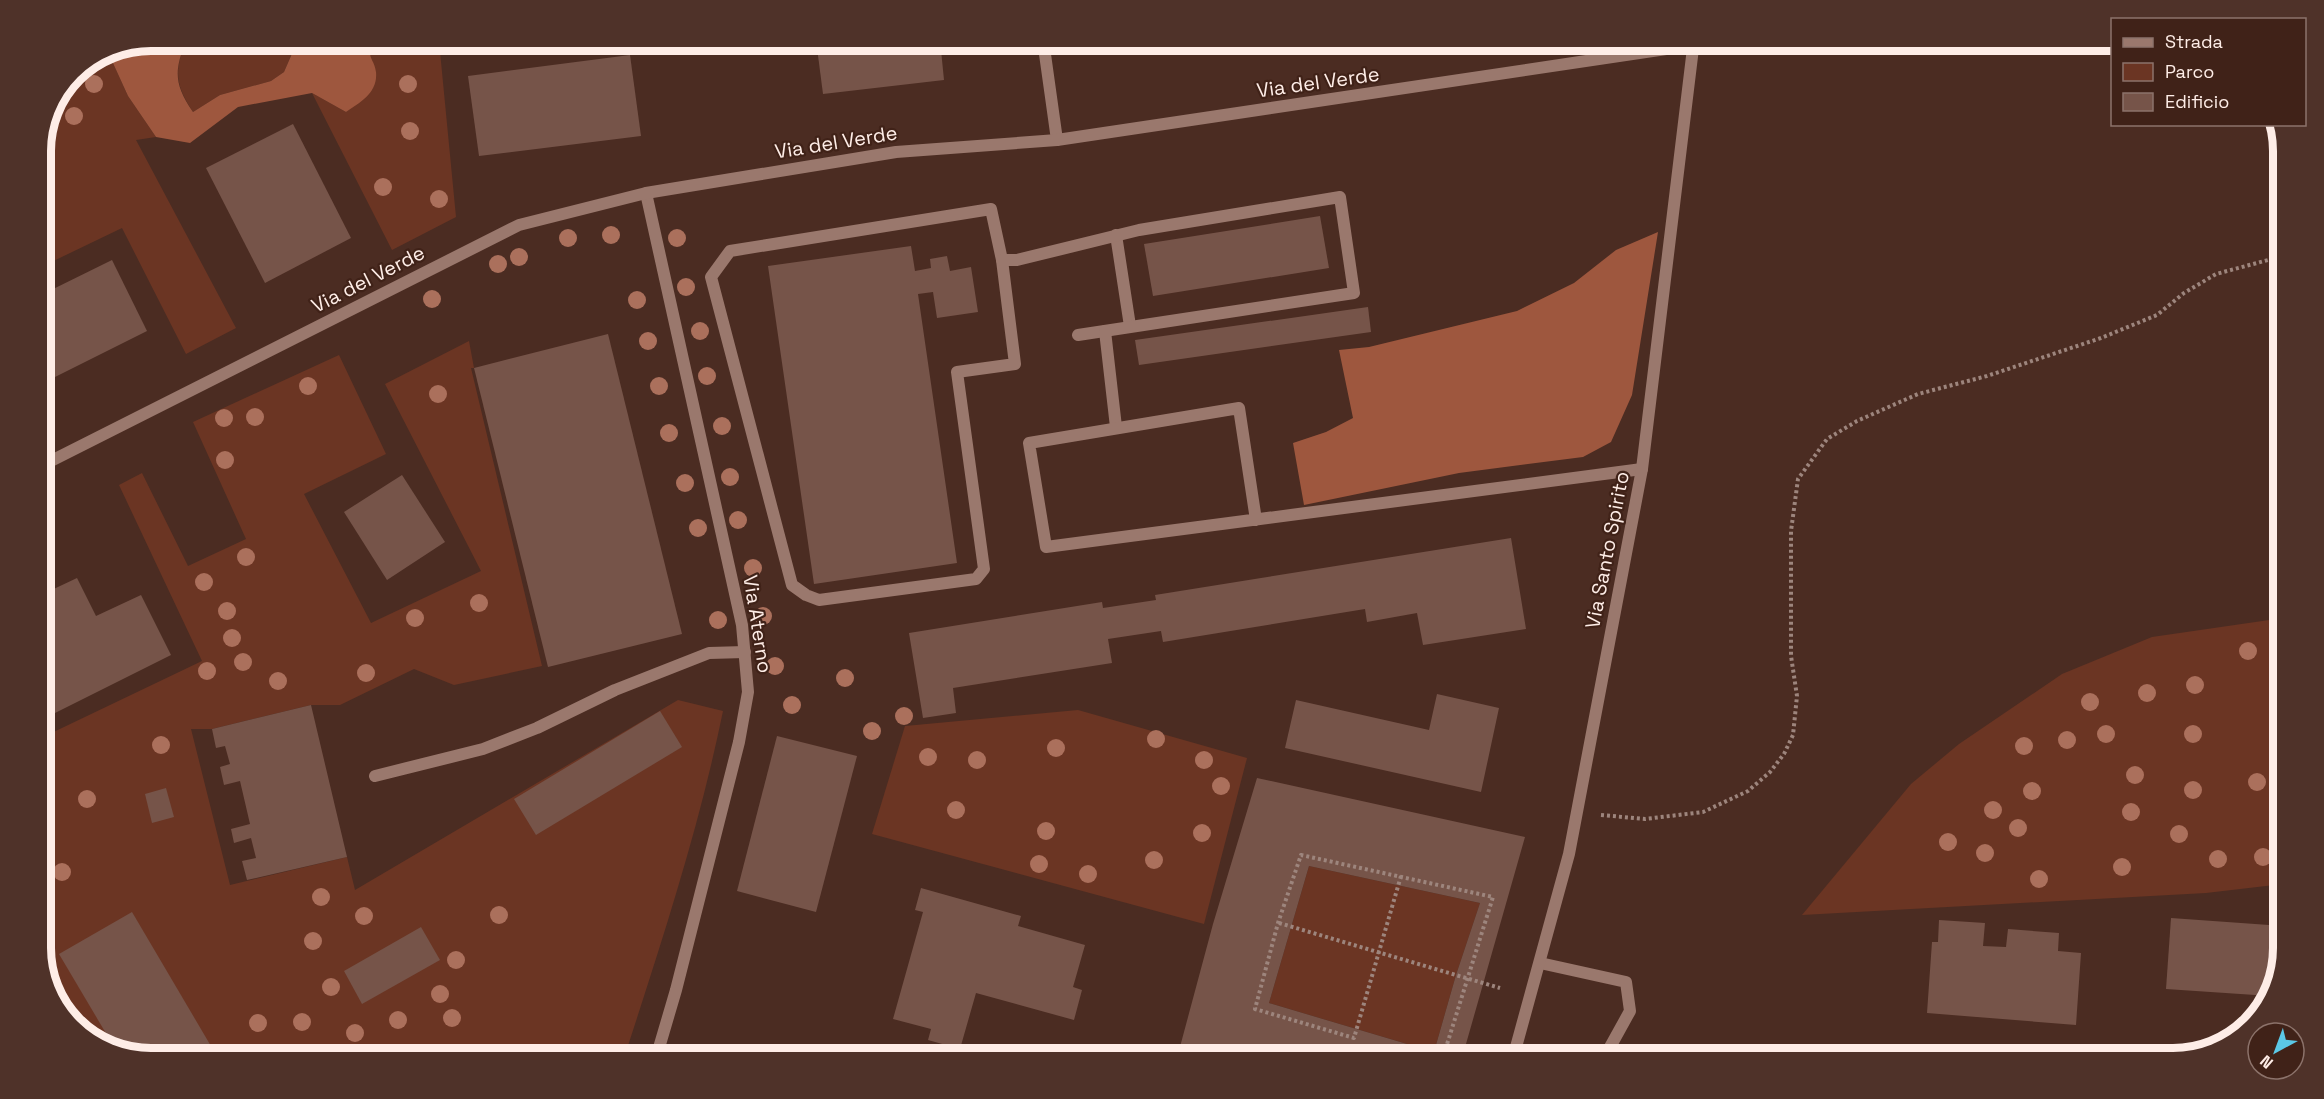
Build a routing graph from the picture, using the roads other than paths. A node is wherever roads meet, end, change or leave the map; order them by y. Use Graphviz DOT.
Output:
graph roads {
  1 [pos="1044,51"];
  2 [pos="1641,51"];
  3 [pos="1693,51"];
  4 [pos="1057,140"];
  5 [pos="646,193"];
  6 [pos="1116,235"];
  7 [pos="1002,260"];
  8 [pos="1130,326"];
  9 [pos="1105,331"];
  10 [pos="1077,335"];
  11 [pos="1116,427"];
  12 [pos="51,461"];
  13 [pos="1642,469"];
  14 [pos="1256,520"];
  15 [pos="745,652"];
  16 [pos="375,776"];
  17 [pos="1540,963"];
  18 [pos="659,1048"];
  19 [pos="1516,1048"];
  20 [pos="1610,1048"];
  1 -- 4 [label="street"];
  2 -- 4 [label="street, Via del Verde"];
  3 -- 13 [label="street, Via Santo Spirito"];
  4 -- 5 [label="street, Via del Verde"];
  5 -- 12 [label="street, Via del Verde"];
  5 -- 15 [label="street, Via Aterno"];
  6 -- 7 [label="street"];
  6 -- 8 [label="street"];
  6 -- 8 [label="street"];
  7 -- 7 [label="street"];
  8 -- 9 [label="street"];
  9 -- 10 [label="street"];
  9 -- 11 [label="street"];
  11 -- 14 [label="street"];
  11 -- 14 [label="street"];
  13 -- 14 [label="street"];
  13 -- 17 [label="street, Via Santo Spirito"];
  15 -- 16 [label="street"];
  15 -- 18 [label="street, Via Aterno"];
  17 -- 19 [label="street, Via Santo Spirito"];
  17 -- 20 [label="street"];
}
